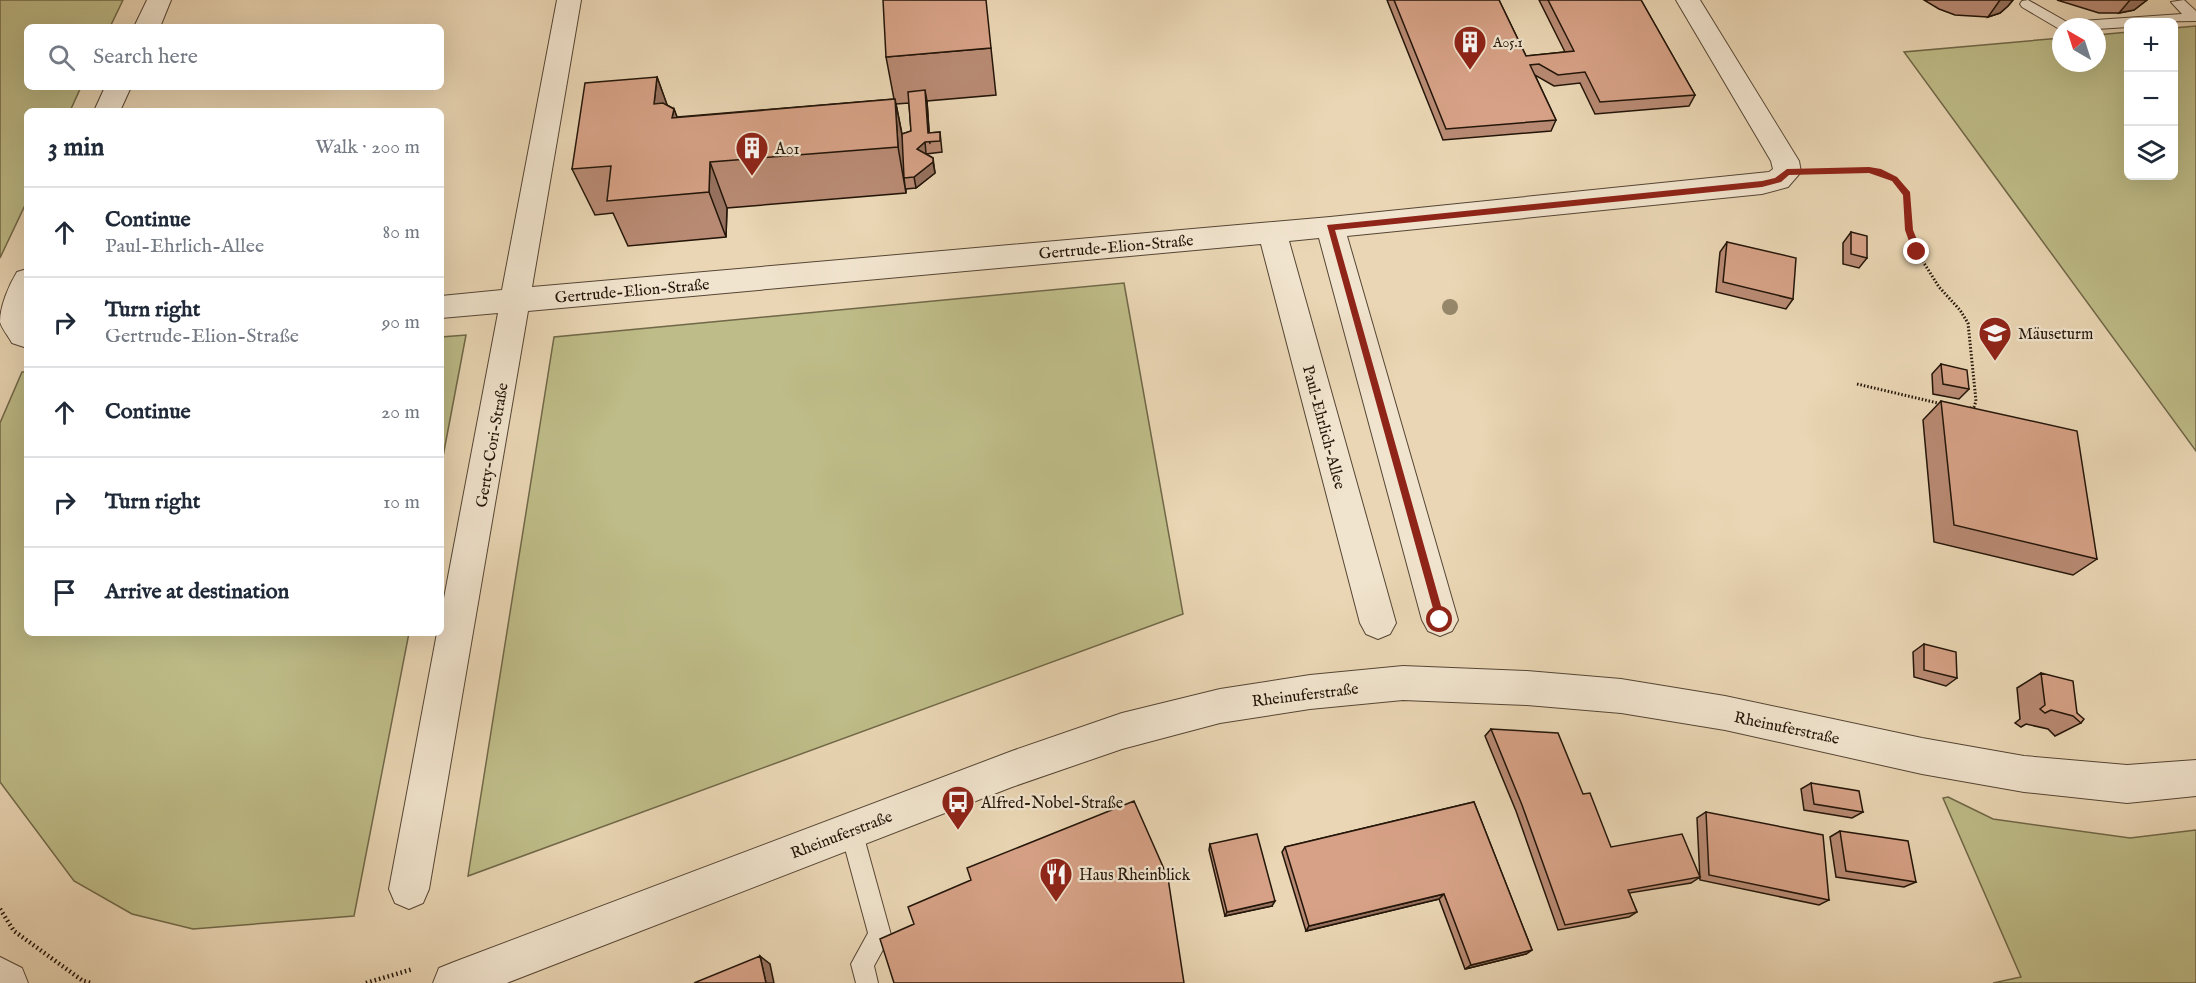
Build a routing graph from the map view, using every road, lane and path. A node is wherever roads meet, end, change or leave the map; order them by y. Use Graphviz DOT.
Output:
graph roads {
  1 [pos="159,0"];
  2 [pos="569,0"];
  3 [pos="1688,0"];
  4 [pos="2178,2"];
  5 [pos="2027,4"];
  6 [pos="2195,17"];
  7 [pos="148,24"];
  8 [pos="117,90"];
  9 [pos="108,108"];
  10 [pos="1787,172"];
  11 [pos="1330,227"];
  12 [pos="1272,231"];
  13 [pos="24,286"];
  14 [pos="517,300"];
  15 [pos="444,308"];
  16 [pos="24,335"];
  17 [pos="1857,384"];
  18 [pos="1944,404"];
  19 [pos="1965,409"];
  20 [pos="1440,620"];
  21 [pos="1378,624"];
  22 [pos="2196,778"];
  23 [pos="851,830"];
  24 [pos="409,889"];
  25 [pos="0,909"];
  26 [pos="414,969"];
  27 [pos="0,978"];
  28 [pos="7,983"];
  29 [pos="91,983"];
  30 [pos="366,983"];
  31 [pos="454,983"];
  32 [pos="867,983"];
  1 -- 7 [label="street"];
  2 -- 14 [label="street, Gerty-Cori-Straße"];
  3 -- 10 [label="street"];
  4 -- 6 [label="lane"];
  5 -- 6 [label="lane"];
  8 -- 9 [label="street"];
  10 -- 11 [label="street, Gertrude-Elion-Straße"];
  10 -- 19 [label="path"];
  11 -- 12 [label="street, Gertrude-Elion-Straße"];
  11 -- 20 [label="street"];
  12 -- 14 [label="street, Gertrude-Elion-Straße"];
  12 -- 21 [label="street, Paul-Ehrlich-Allee"];
  13 -- 16 [label="street"];
  14 -- 15 [label="street, Gertrude-Elion-Straße"];
  14 -- 24 [label="street, Gerty-Cori-Straße"];
  17 -- 18 [label="path"];
  22 -- 23 [label="street, Rheinuferstraße"];
  23 -- 31 [label="street, Rheinuferstraße"];
  23 -- 32 [label="lane"];
  25 -- 29 [label="path"];
  26 -- 30 [label="path"];
  27 -- 28 [label="street"];
}
